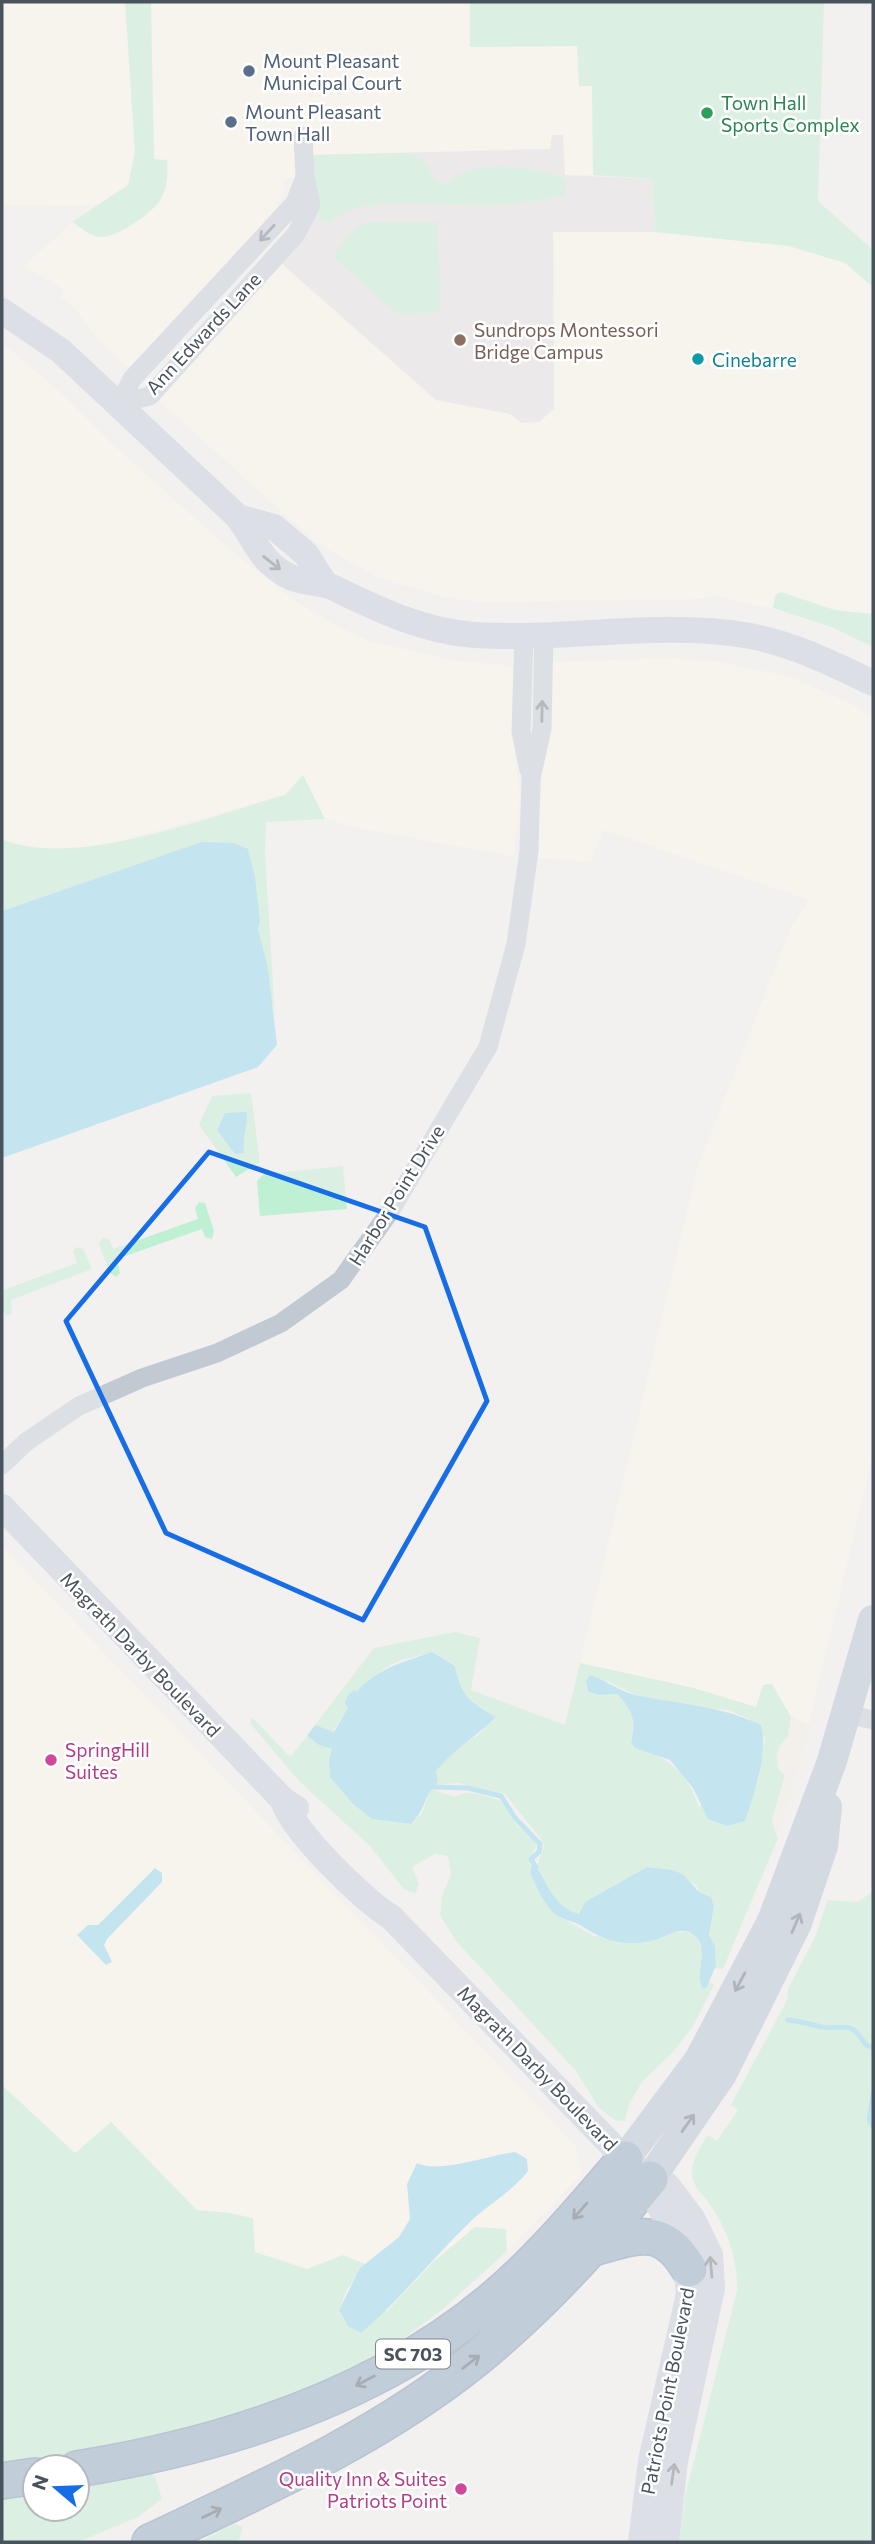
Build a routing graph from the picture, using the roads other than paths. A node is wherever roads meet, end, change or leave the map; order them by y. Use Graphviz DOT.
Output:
graph roads {
  1 [pos="303,136"];
  2 [pos="2,311"];
  3 [pos="120,403"];
  4 [pos="534,634"];
  5 [pos="873,683"];
  6 [pos="2,1465"];
  7 [pos="2,1507"];
  8 [pos="873,1620"];
  9 [pos="860,1717"];
  10 [pos="638,2169"];
  11 [pos="593,2248"];
  12 [pos="690,2269"];
  13 [pos="91,2467"];
  14 [pos="21,2478"];
  15 [pos="2,2481"];
  16 [pos="150,2542"];
  17 [pos="641,2542"];
  18 [pos="666,2542"];
  1 -- 3 [label="street, Ann Edwards Lane"];
  2 -- 3 [label="street"];
  3 -- 4 [label="street"];
  4 -- 5 [label="street"];
  4 -- 6 [label="street, Harbor Point Drive"];
  7 -- 10 [label="street, Magrath Darby Boulevard"];
  8 -- 9 [label="main road, SC 703"];
  9 -- 10 [label="main road, SC 703"];
  10 -- 11 [label="highway, SC 703"];
  10 -- 12 [label="street, Patriots Point Boulevard"];
  10 -- 13 [label="highway, SC 703, one-way"];
  18 -- 10 [label="street, Patriots Point Boulevard, one-way"];
  11 -- 12 [label="highway"];
  16 -- 11 [label="highway, SC 703, one-way"];
  12 -- 17 [label="street, Patriots Point Boulevard"];
  14 -- 15 [label="highway"];
}
